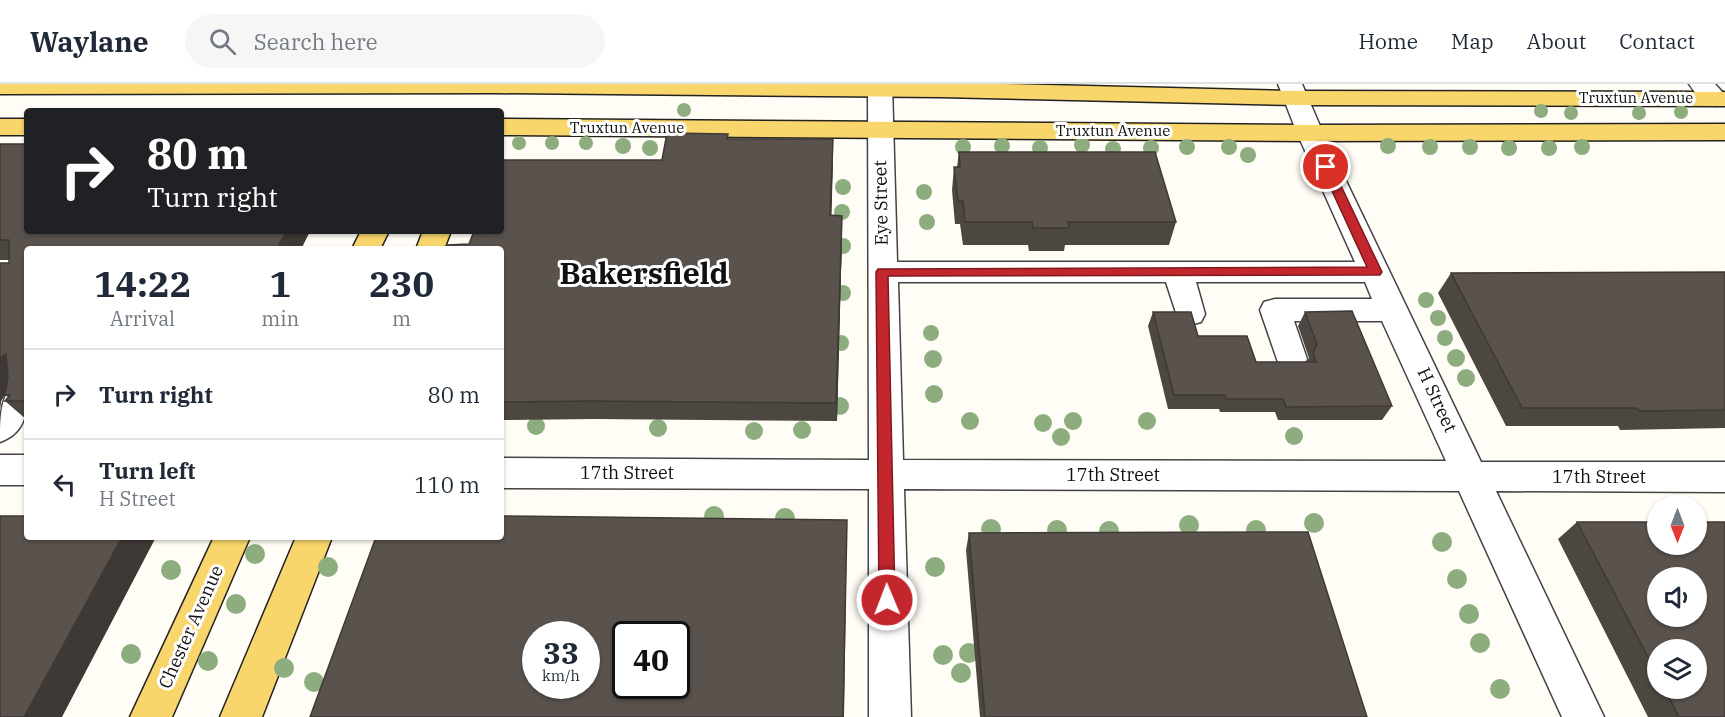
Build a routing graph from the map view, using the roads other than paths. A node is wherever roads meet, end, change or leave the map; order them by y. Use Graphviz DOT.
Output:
graph roads {
  1 [pos="443,85"];
  2 [pos="496,85"];
  3 [pos="0,87"];
  4 [pos="880,87"];
  5 [pos="1293,91"];
  6 [pos="1714,94"];
  7 [pos="432,108"];
  8 [pos="487,108"];
  9 [pos="0,127"];
  10 [pos="24,127"];
  11 [pos="504,127"];
  12 [pos="880,129"];
  13 [pos="1725,132"];
  14 [pos="1310,133"];
  15 [pos="882,272"];
  16 [pos="1178,272"];
  17 [pos="1260,272"];
  18 [pos="1376,272"];
  19 [pos="1275,310"];
  20 [pos="1394,310"];
  21 [pos="1190,314"];
  22 [pos="1292,359"];
  23 [pos="24,392"];
  24 [pos="0,428"];
  25 [pos="0,470"];
  26 [pos="24,470"];
  27 [pos="504,473"];
  28 [pos="885,474"];
  29 [pos="1473,477"];
  30 [pos="1725,477"];
  31 [pos="231,540"];
  32 [pos="313,540"];
  33 [pos="151,717"];
  34 [pos="241,717"];
  35 [pos="890,717"];
  36 [pos="1583,717"];
  1 -- 2 [label="main road, Truxtun Avenue"];
  1 -- 3 [label="main road, Truxtun Avenue"];
  1 -- 7 [label="main road"];
  2 -- 4 [label="main road, Truxtun Avenue"];
  2 -- 8 [label="main road"];
  4 -- 5 [label="main road, Truxtun Avenue"];
  4 -- 12 [label="street, Eye Street"];
  5 -- 6 [label="main road, Truxtun Avenue"];
  5 -- 14 [label="street, H Street"];
  9 -- 10 [label="main road"];
  11 -- 12 [label="main road, Truxtun Avenue"];
  12 -- 14 [label="main road, Truxtun Avenue"];
  12 -- 15 [label="street, Eye Street"];
  13 -- 14 [label="main road, Truxtun Avenue"];
  14 -- 18 [label="street, H Street"];
  15 -- 16 [label="street"];
  15 -- 28 [label="street, Eye Street"];
  16 -- 17 [label="street"];
  16 -- 21 [label="street"];
  17 -- 18 [label="street"];
  17 -- 19 [label="street"];
  18 -- 20 [label="street, H Street"];
  19 -- 20 [label="street"];
  19 -- 22 [label="street"];
  20 -- 29 [label="street, H Street"];
  23 -- 24 [label="street"];
  25 -- 26 [label="street"];
  27 -- 28 [label="street, 17th Street"];
  28 -- 29 [label="street, 17th Street"];
  28 -- 35 [label="street, Eye Street"];
  29 -- 30 [label="street, 17th Street"];
  29 -- 36 [label="street, H Street"];
  31 -- 33 [label="main road, Chester Avenue"];
  32 -- 34 [label="main road"];
}
